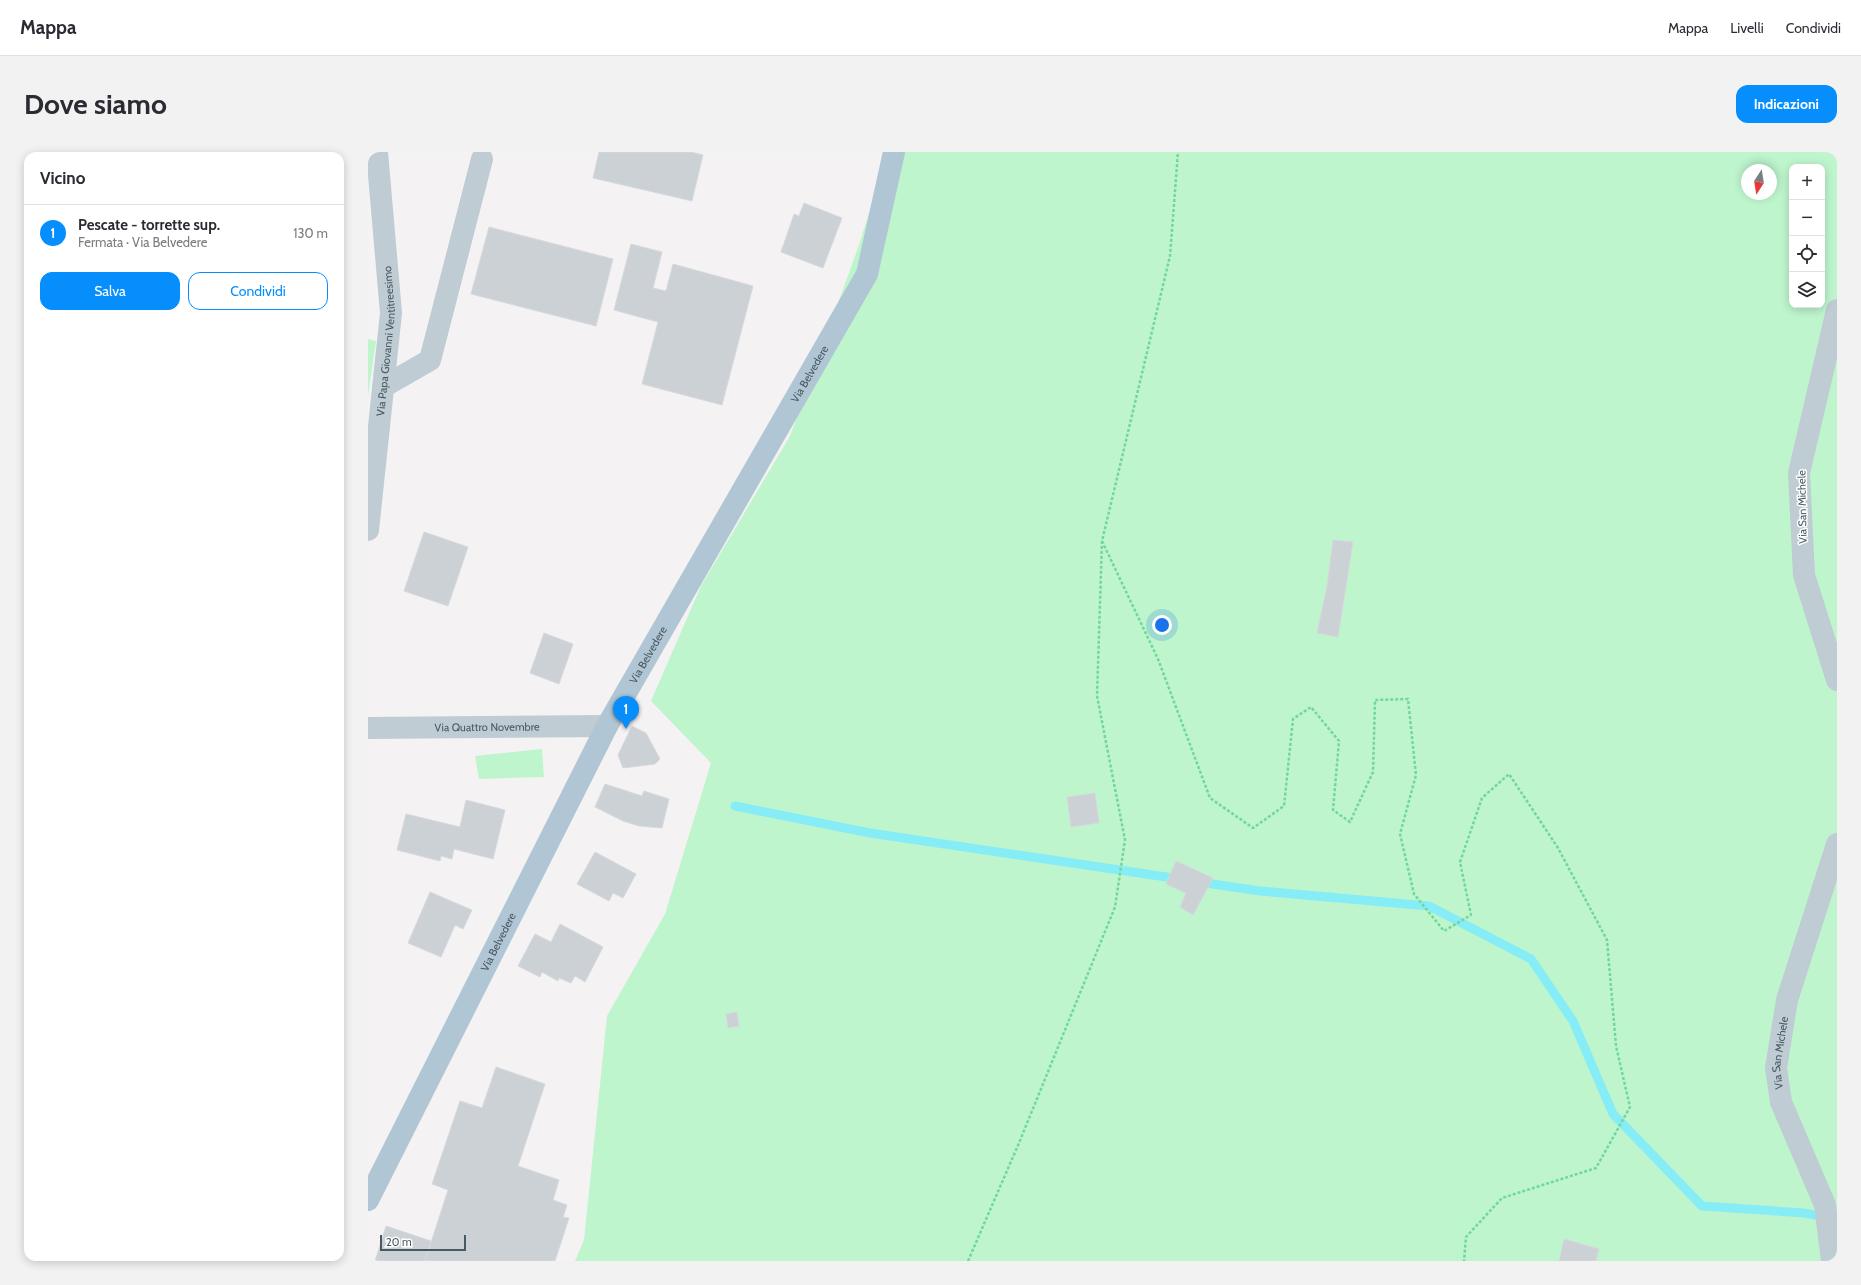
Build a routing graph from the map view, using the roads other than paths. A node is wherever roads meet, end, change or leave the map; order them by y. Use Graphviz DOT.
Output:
graph roads {
  1 [pos="377,152"];
  2 [pos="894,152"];
  3 [pos="482,159"];
  4 [pos="1837,310"];
  5 [pos="383,387"];
  6 [pos="368,530"];
  7 [pos="1837,680"];
  8 [pos="607,726"];
  9 [pos="368,728"];
  10 [pos="1837,844"];
  11 [pos="368,1200"];
  12 [pos="1832,1261"];
  1 -- 5 [label="street, Via Papa Giovanni Ventitreesimo"];
  2 -- 8 [label="main road, Via Belvedere"];
  3 -- 5 [label="street"];
  4 -- 7 [label="street, Via San Michele"];
  5 -- 6 [label="street, Via Papa Giovanni Ventitreesimo"];
  8 -- 9 [label="street, Via Quattro Novembre"];
  8 -- 11 [label="main road, Via Belvedere"];
  10 -- 12 [label="street, Via San Michele"];
}
